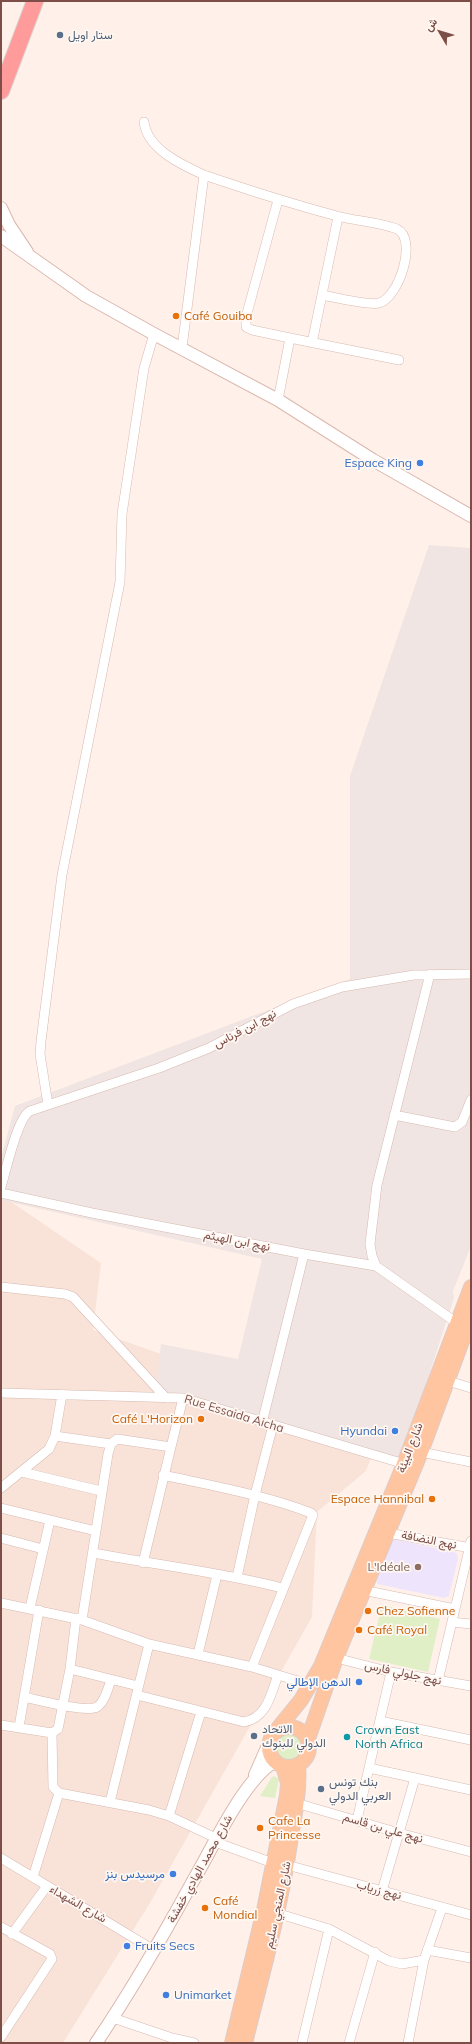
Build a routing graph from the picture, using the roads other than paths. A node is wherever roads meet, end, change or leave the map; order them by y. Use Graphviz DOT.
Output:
graph roads {
  1 [pos="35,1"];
  2 [pos="1,91"];
  3 [pos="144,122"];
  4 [pos="204,175"];
  5 [pos="278,200"];
  6 [pos="1,208"];
  7 [pos="338,217"];
  8 [pos="1,236"];
  9 [pos="31,258"];
  10 [pos="322,295"];
  11 [pos="154,334"];
  12 [pos="290,338"];
  13 [pos="312,343"];
  14 [pos="182,348"];
  15 [pos="399,360"];
  16 [pos="278,400"];
  17 [pos="471,516"];
  18 [pos="430,974"];
  19 [pos="471,974"];
  20 [pos="471,1100"];
  21 [pos="48,1105"];
  22 [pos="394,1115"];
  23 [pos="1,1187"];
  24 [pos="1,1193"];
  25 [pos="304,1254"];
  26 [pos="376,1266"];
  27 [pos="471,1286"];
  28 [pos="1,1287"];
  29 [pos="471,1317"];
  30 [pos="457,1323"];
  31 [pos="448,1381"];
  32 [pos="471,1388"];
  33 [pos="1,1393"];
  34 [pos="62,1394"];
  35 [pos="166,1398"];
  36 [pos="183,1398"];
  37 [pos="262,1423"];
  38 [pos="273,1425"];
  39 [pos="55,1436"];
  40 [pos="111,1444"];
  41 [pos="171,1447"];
  42 [pos="421,1452"];
  43 [pos="471,1462"];
  44 [pos="410,1465"];
  45 [pos="22,1472"];
  46 [pos="163,1475"];
  47 [pos="1,1488"];
  48 [pos="101,1491"];
  49 [pos="255,1495"];
  50 [pos="1,1508"];
  51 [pos="50,1520"];
  52 [pos="96,1531"];
  53 [pos="388,1533"];
  54 [pos="1,1538"];
  55 [pos="470,1546"];
  56 [pos="43,1549"];
  57 [pos="93,1553"];
  58 [pos="143,1563"];
  59 [pos="217,1575"];
  60 [pos="238,1577"];
  61 [pos="282,1588"];
  62 [pos="363,1590"];
  63 [pos="1,1602"];
  64 [pos="35,1609"];
  65 [pos="454,1609"];
  66 [pos="79,1619"];
  67 [pos="452,1622"];
  68 [pos="471,1624"];
  69 [pos="149,1644"];
  70 [pos="198,1654"];
  71 [pos="336,1658"];
  72 [pos="252,1667"];
  73 [pos="70,1669"];
  74 [pos="391,1672"];
  75 [pos="278,1675"];
  76 [pos="111,1680"];
  77 [pos="438,1681"];
  78 [pos="311,1685"];
  79 [pos="471,1686"];
  80 [pos="137,1691"];
  81 [pos="24,1697"];
  82 [pos="63,1705"];
  83 [pos="201,1712"];
  84 [pos="380,1721"];
  85 [pos="1,1725"];
  86 [pos="19,1727"];
  87 [pos="52,1733"];
  88 [pos="272,1737"];
  89 [pos="308,1739"];
  90 [pos="471,1740"];
  91 [pos="280,1765"];
  92 [pos="298,1765"];
  93 [pos="369,1768"];
  94 [pos="254,1778"];
  95 [pos="415,1778"];
  96 [pos="471,1790"];
  97 [pos="59,1793"];
  98 [pos="110,1802"];
  99 [pos="296,1803"];
  100 [pos="169,1816"];
  101 [pos="356,1820"];
  102 [pos="399,1834"];
  103 [pos="217,1841"];
  104 [pos="471,1852"];
  105 [pos="1,1858"];
  106 [pos="280,1864"];
  107 [pos="33,1877"];
  108 [pos="47,1886"];
  109 [pos="382,1891"];
  110 [pos="442,1908"];
  111 [pos="264,1910"];
  112 [pos="278,1913"];
  113 [pos="471,1915"];
  114 [pos="1,1927"];
  115 [pos="329,1929"];
  116 [pos="12,1934"];
  117 [pos="154,1950"];
  118 [pos="427,1950"];
  119 [pos="375,1952"];
  120 [pos="471,1958"];
  121 [pos="424,1960"];
  122 [pos="113,2018"];
  123 [pos="1,2038"];
  124 [pos="170,2040"];
  125 [pos="96,2043"];
  126 [pos="194,2043"];
  127 [pos="232,2043"];
  128 [pos="245,2043"];
  129 [pos="302,2043"];
  130 [pos="349,2043"];
  131 [pos="408,2043"];
  1 -- 2 [label="highway"];
  3 -- 4 [label="street"];
  4 -- 5 [label="street"];
  4 -- 14 [label="street"];
  5 -- 7 [label="street"];
  5 -- 12 [label="street"];
  6 -- 9 [label="main road"];
  7 -- 10 [label="street"];
  7 -- 10 [label="street"];
  8 -- 9 [label="main road"];
  9 -- 11 [label="main road"];
  10 -- 13 [label="street"];
  11 -- 14 [label="main road"];
  11 -- 21 [label="street"];
  12 -- 13 [label="street"];
  12 -- 16 [label="street"];
  13 -- 15 [label="street"];
  14 -- 16 [label="main road"];
  16 -- 17 [label="main road"];
  18 -- 19 [label="street, نهج ابن فرناس"];
  18 -- 21 [label="street, نهج ابن فرناس"];
  18 -- 22 [label="street"];
  20 -- 22 [label="street"];
  21 -- 23 [label="street, نهج ابن فرناس"];
  22 -- 26 [label="street"];
  24 -- 25 [label="street, نهج ابن الهيثم"];
  25 -- 26 [label="street, نهج ابن الهيثم"];
  25 -- 37 [label="street"];
  26 -- 30 [label="street, نهج ابن الهيثم"];
  27 -- 30 [label="main road, شارع البيئة"];
  28 -- 35 [label="street"];
  29 -- 31 [label="main road, شارع البيئة"];
  30 -- 44 [label="main road, شارع البيئة"];
  31 -- 32 [label="street"];
  31 -- 42 [label="main road, شارع البيئة"];
  33 -- 34 [label="street, Rue Essaida Aicha"];
  34 -- 35 [label="street, Rue Essaida Aicha"];
  34 -- 39 [label="street"];
  35 -- 36 [label="street, Rue Essaida Aicha"];
  36 -- 37 [label="street, Rue Essaida Aicha"];
  36 -- 41 [label="street"];
  37 -- 38 [label="street, Rue Essaida Aicha"];
  38 -- 44 [label="street, Rue Essaida Aicha"];
  38 -- 49 [label="street"];
  39 -- 40 [label="street"];
  39 -- 45 [label="street"];
  40 -- 41 [label="street"];
  40 -- 48 [label="street"];
  41 -- 46 [label="street"];
  42 -- 43 [label="street"];
  42 -- 44 [label="main road, شارع البيئة"];
  44 -- 53 [label="main road, شارع البيئة"];
  44 -- 78 [label="main road, شارع البيئة"];
  45 -- 47 [label="street"];
  45 -- 48 [label="street"];
  46 -- 49 [label="street"];
  46 -- 58 [label="street"];
  48 -- 52 [label="street"];
  49 -- 60 [label="street"];
  49 -- 61 [label="street"];
  50 -- 51 [label="street"];
  51 -- 52 [label="street"];
  51 -- 56 [label="street"];
  52 -- 57 [label="street"];
  53 -- 55 [label="street, نهج النضافة"];
  53 -- 62 [label="main road, شارع البيئة"];
  54 -- 56 [label="street"];
  55 -- 65 [label="street"];
  56 -- 64 [label="street"];
  57 -- 58 [label="street"];
  57 -- 66 [label="street"];
  58 -- 59 [label="street"];
  59 -- 60 [label="street"];
  59 -- 70 [label="street"];
  60 -- 61 [label="street"];
  61 -- 72 [label="street"];
  62 -- 65 [label="street"];
  62 -- 71 [label="main road, شارع البيئة"];
  63 -- 64 [label="street"];
  64 -- 66 [label="street"];
  64 -- 81 [label="street"];
  65 -- 67 [label="street"];
  66 -- 69 [label="street"];
  66 -- 73 [label="street"];
  67 -- 68 [label="street"];
  67 -- 77 [label="street"];
  69 -- 70 [label="street"];
  69 -- 80 [label="street"];
  70 -- 72 [label="street"];
  71 -- 74 [label="street, نهج جلولي فارس"];
  71 -- 89 [label="main road, شارع البيئة"];
  72 -- 75 [label="street"];
  73 -- 76 [label="street"];
  73 -- 82 [label="street"];
  74 -- 77 [label="street, نهج جلولي فارس"];
  74 -- 84 [label="street"];
  75 -- 78 [label="street"];
  75 -- 83 [label="street"];
  76 -- 80 [label="street"];
  76 -- 82 [label="street"];
  77 -- 79 [label="street, نهج جلولي فارس"];
  78 -- 88 [label="main road, شارع البيئة"];
  80 -- 83 [label="street"];
  80 -- 98 [label="street"];
  81 -- 82 [label="street"];
  81 -- 86 [label="street"];
  82 -- 87 [label="street"];
  83 -- 100 [label="street"];
  84 -- 90 [label="street"];
  84 -- 93 [label="street"];
  85 -- 86 [label="street"];
  86 -- 87 [label="street"];
  87 -- 97 [label="street"];
  88 -- 89 [label="main road"];
  88 -- 91 [label="main road"];
  88 -- 94 [label="main road"];
  89 -- 92 [label="main road"];
  91 -- 92 [label="main road"];
  91 -- 94 [label="main road"];
  91 -- 106 [label="main road, شارع المنجي سليم"];
  92 -- 99 [label="main road, شارع المنجي سليم"];
  93 -- 95 [label="street"];
  93 -- 101 [label="street"];
  94 -- 103 [label="main road, شارع محمد الهادي خفشة"];
  95 -- 96 [label="street"];
  95 -- 102 [label="street"];
  97 -- 98 [label="street, نهج زرياب"];
  97 -- 107 [label="street"];
  98 -- 100 [label="street, نهج زرياب"];
  99 -- 101 [label="street, نهج علي بن قاسم"];
  99 -- 106 [label="main road, شارع المنجي سليم"];
  100 -- 103 [label="street, نهج زرياب"];
  101 -- 102 [label="street, نهج علي بن قاسم"];
  102 -- 104 [label="street, نهج علي بن قاسم"];
  102 -- 109 [label="street"];
  103 -- 106 [label="street, نهج زرياب"];
  103 -- 117 [label="main road, شارع محمد الهادي خفشة"];
  105 -- 107 [label="street, شارع الشهداء"];
  106 -- 109 [label="street, نهج زرياب"];
  106 -- 111 [label="main road, شارع المنجي سليم"];
  106 -- 112 [label="main road, شارع المنجي سليم"];
  107 -- 108 [label="street, شارع الشهداء"];
  108 -- 116 [label="street"];
  108 -- 117 [label="street, شارع الشهداء"];
  109 -- 110 [label="street, نهج زرياب"];
  110 -- 113 [label="street, نهج زرياب"];
  110 -- 118 [label="street"];
  111 -- 112 [label="street"];
  111 -- 127 [label="main road, شارع المنجي سليم"];
  112 -- 115 [label="street"];
  112 -- 128 [label="main road, شارع المنجي سليم"];
  114 -- 116 [label="street"];
  115 -- 119 [label="street"];
  115 -- 129 [label="street"];
  116 -- 123 [label="street"];
  117 -- 122 [label="main road, شارع محمد الهادي خفشة"];
  118 -- 120 [label="street"];
  118 -- 121 [label="street"];
  119 -- 121 [label="street"];
  119 -- 130 [label="street"];
  121 -- 131 [label="street"];
  122 -- 124 [label="street"];
  122 -- 125 [label="main road, شارع محمد الهادي خفشة"];
  124 -- 126 [label="street"];
}
